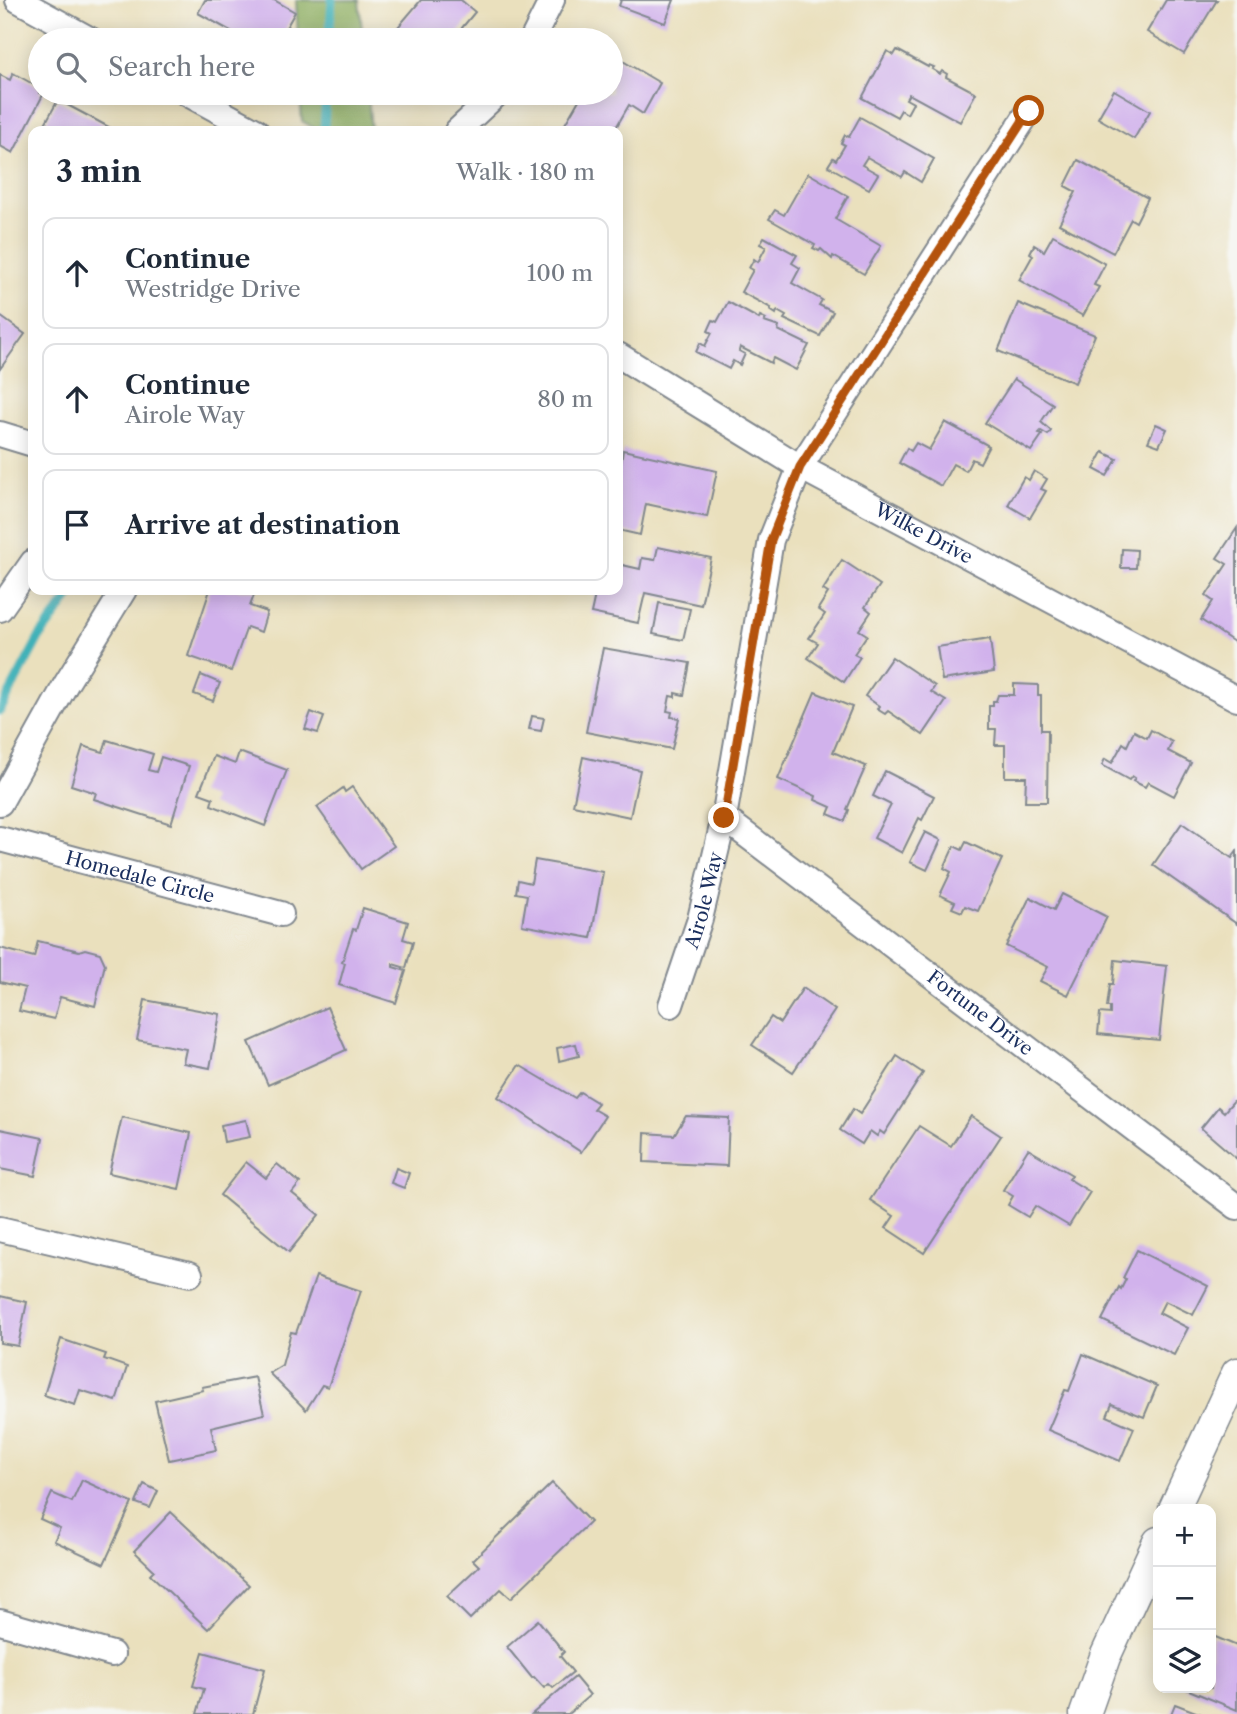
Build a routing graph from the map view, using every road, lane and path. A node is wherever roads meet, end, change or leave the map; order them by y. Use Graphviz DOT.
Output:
graph roads {
  1 [pos="18,0"];
  2 [pos="552,0"];
  3 [pos="69,28"];
  4 [pos="538,28"];
  5 [pos="208,105"];
  6 [pos="485,105"];
  7 [pos="1029,111"];
  8 [pos="247,126"];
  9 [pos="462,126"];
  10 [pos="623,358"];
  11 [pos="0,434"];
  12 [pos="28,442"];
  13 [pos="800,467"];
  14 [pos="28,569"];
  15 [pos="121,595"];
  16 [pos="0,609"];
  17 [pos="1237,699"];
  18 [pos="0,803"];
  19 [pos="724,818"];
  20 [pos="0,839"];
  21 [pos="281,914"];
  22 [pos="671,1005"];
  23 [pos="1237,1207"];
  24 [pos="0,1229"];
  25 [pos="190,1274"];
  26 [pos="1237,1373"];
  27 [pos="1176,1504"];
  28 [pos="1153,1553"];
  29 [pos="0,1622"];
  30 [pos="112,1654"];
  31 [pos="1085,1714"];
  1 -- 3 [label="street"];
  2 -- 4 [label="street"];
  5 -- 8 [label="street"];
  6 -- 9 [label="street"];
  7 -- 13 [label="street, Airole Way"];
  10 -- 13 [label="street, Wilke Drive"];
  11 -- 12 [label="street"];
  13 -- 17 [label="street, Wilke Drive"];
  13 -- 19 [label="street, Airole Way"];
  14 -- 16 [label="street"];
  15 -- 18 [label="street"];
  19 -- 22 [label="street, Airole Way"];
  19 -- 23 [label="street, Fortune Drive"];
  20 -- 21 [label="street, Homedale Circle"];
  24 -- 25 [label="street"];
  26 -- 27 [label="street"];
  28 -- 31 [label="street"];
  29 -- 30 [label="street"];
}
